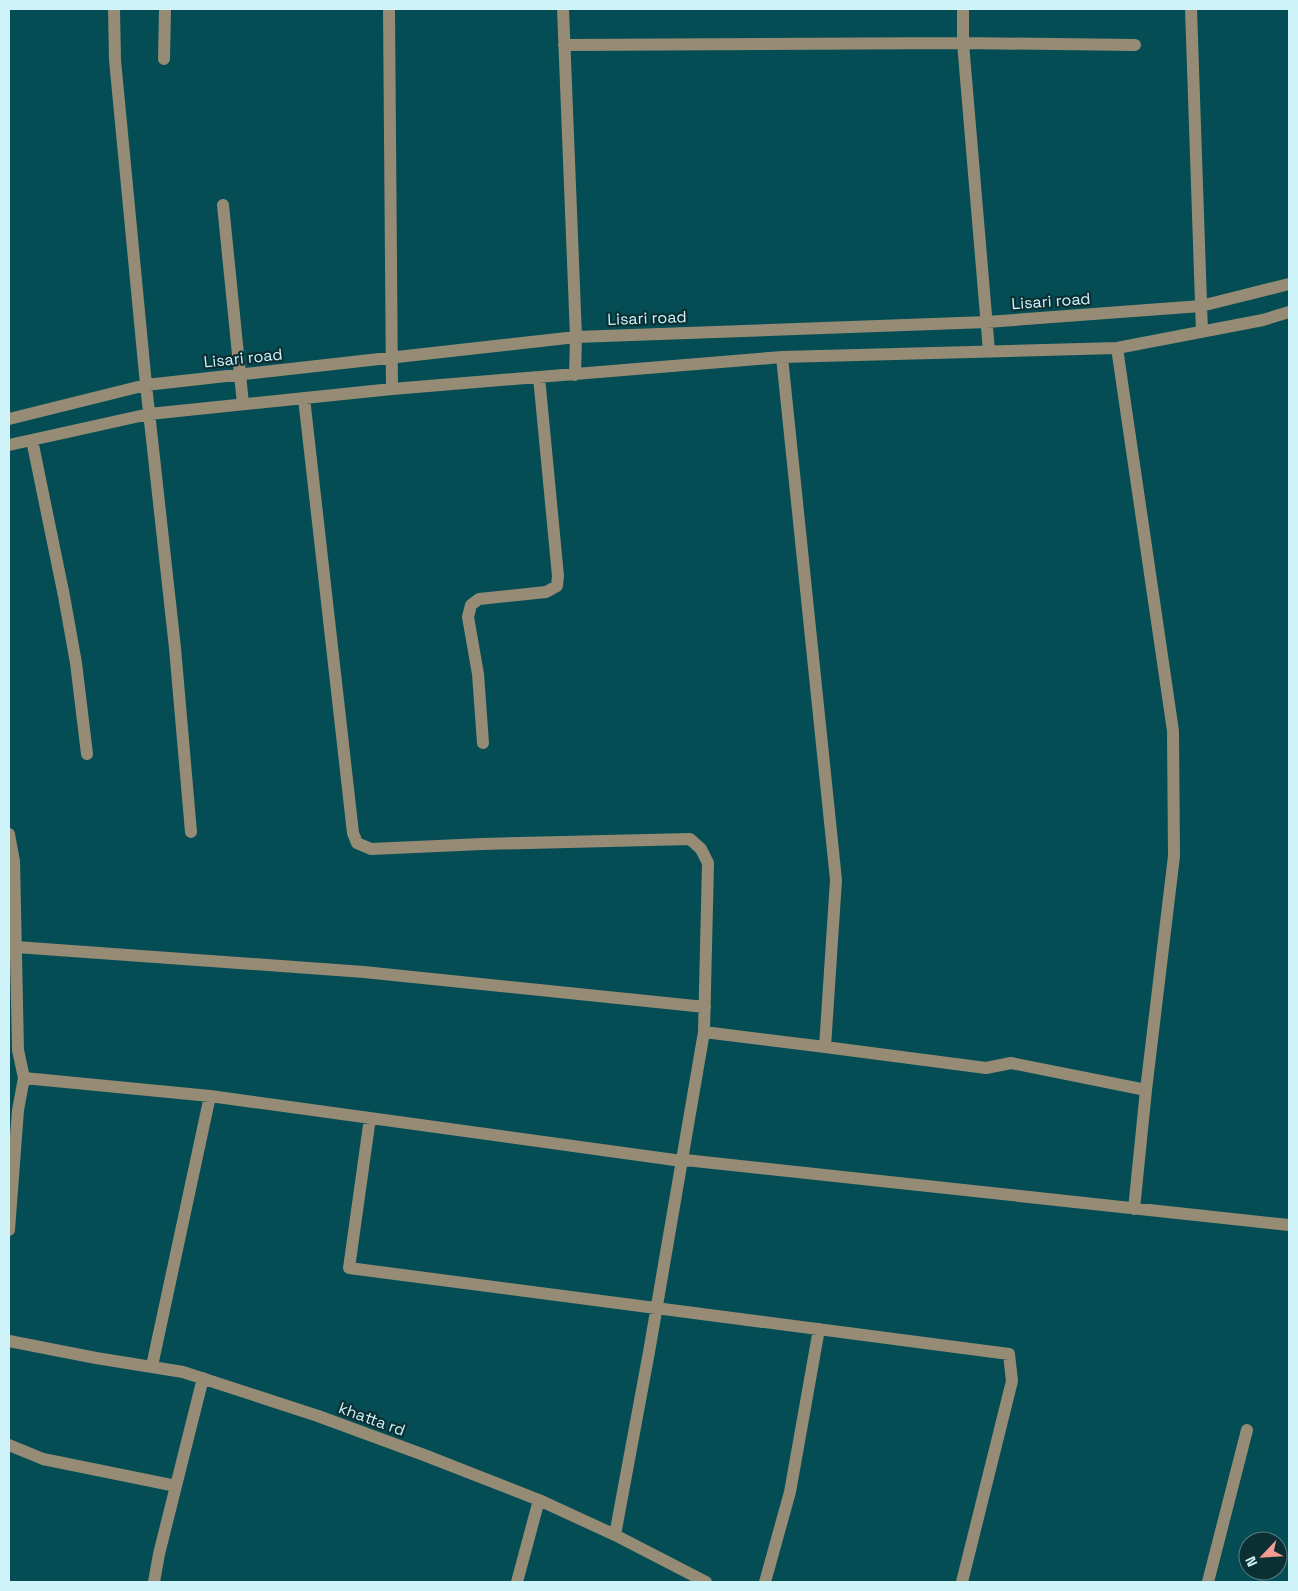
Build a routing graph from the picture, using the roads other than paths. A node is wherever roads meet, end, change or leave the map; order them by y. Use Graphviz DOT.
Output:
graph roads {
  1 [pos="114,9"];
  2 [pos="165,9"];
  3 [pos="389,9"];
  4 [pos="563,9"];
  5 [pos="963,9"];
  6 [pos="1191,9"];
  7 [pos="963,44"];
  8 [pos="564,45"];
  9 [pos="1135,46"];
  10 [pos="164,59"];
  11 [pos="223,204"];
  12 [pos="1289,284"];
  13 [pos="1201,306"];
  14 [pos="1289,315"];
  15 [pos="987,322"];
  16 [pos="1202,332"];
  17 [pos="576,337"];
  18 [pos="1117,348"];
  19 [pos="989,351"];
  20 [pos="782,357"];
  21 [pos="392,358"];
  22 [pos="240,374"];
  23 [pos="575,375"];
  24 [pos="539,378"];
  25 [pos="146,385"];
  26 [pos="392,390"];
  27 [pos="304,398"];
  28 [pos="243,404"];
  29 [pos="149,414"];
  30 [pos="9,419"];
  31 [pos="32,440"];
  32 [pos="9,445"];
  33 [pos="483,743"];
  34 [pos="87,754"];
  35 [pos="191,832"];
  36 [pos="9,834"];
  37 [pos="16,947"];
  38 [pos="704,1007"];
  39 [pos="704,1032"];
  40 [pos="825,1047"];
  41 [pos="24,1078"];
  42 [pos="1146,1090"];
  43 [pos="210,1096"];
  44 [pos="370,1118"];
  45 [pos="682,1161"];
  46 [pos="1134,1209"];
  47 [pos="1289,1224"];
  48 [pos="9,1230"];
  49 [pos="657,1308"];
  50 [pos="819,1329"];
  51 [pos="9,1341"];
  52 [pos="152,1366"];
  53 [pos="203,1378"];
  54 [pos="1247,1430"];
  55 [pos="9,1445"];
  56 [pos="176,1486"];
  57 [pos="539,1500"];
  58 [pos="615,1535"];
  59 [pos="154,1582"];
  60 [pos="517,1582"];
  61 [pos="706,1582"];
  62 [pos="765,1582"];
  63 [pos="962,1582"];
  64 [pos="1208,1582"];
  1 -- 25 [label="street"];
  2 -- 10 [label="street"];
  3 -- 21 [label="street"];
  4 -- 8 [label="street"];
  5 -- 7 [label="street"];
  6 -- 13 [label="street"];
  7 -- 8 [label="street"];
  7 -- 9 [label="street"];
  7 -- 15 [label="street"];
  8 -- 17 [label="street"];
  11 -- 22 [label="street"];
  12 -- 13 [label="street, Lisari road"];
  13 -- 15 [label="street, Lisari road"];
  13 -- 16 [label="street"];
  14 -- 16 [label="street"];
  15 -- 17 [label="street, Lisari road"];
  15 -- 19 [label="street"];
  16 -- 18 [label="street"];
  17 -- 21 [label="street, Lisari road"];
  17 -- 23 [label="street"];
  18 -- 19 [label="street"];
  18 -- 42 [label="street"];
  19 -- 20 [label="street"];
  20 -- 23 [label="street"];
  20 -- 40 [label="street"];
  21 -- 22 [label="street, Lisari road"];
  21 -- 26 [label="street"];
  22 -- 25 [label="street, Lisari road"];
  22 -- 28 [label="street"];
  23 -- 24 [label="street"];
  24 -- 26 [label="street"];
  24 -- 33 [label="street"];
  25 -- 29 [label="street"];
  25 -- 30 [label="street, Lisari road"];
  26 -- 27 [label="street"];
  27 -- 28 [label="street"];
  27 -- 38 [label="street"];
  28 -- 29 [label="street"];
  29 -- 31 [label="street"];
  29 -- 35 [label="street"];
  31 -- 32 [label="street"];
  31 -- 34 [label="street"];
  36 -- 37 [label="street"];
  37 -- 38 [label="street"];
  37 -- 41 [label="street"];
  38 -- 39 [label="street"];
  39 -- 40 [label="street"];
  39 -- 45 [label="street"];
  40 -- 42 [label="street"];
  41 -- 43 [label="street"];
  41 -- 48 [label="street"];
  42 -- 46 [label="street"];
  43 -- 44 [label="street"];
  43 -- 52 [label="street"];
  44 -- 45 [label="street"];
  44 -- 49 [label="street"];
  45 -- 46 [label="street"];
  45 -- 49 [label="street"];
  46 -- 47 [label="street"];
  49 -- 50 [label="street"];
  49 -- 58 [label="street"];
  50 -- 62 [label="street"];
  50 -- 63 [label="street"];
  51 -- 52 [label="street, khatta rd"];
  52 -- 53 [label="street, khatta rd"];
  53 -- 56 [label="street"];
  53 -- 57 [label="street, khatta rd"];
  54 -- 64 [label="street"];
  55 -- 56 [label="street"];
  56 -- 59 [label="street"];
  57 -- 58 [label="street, khatta rd"];
  57 -- 60 [label="street"];
  58 -- 61 [label="street, khatta rd"];
}
